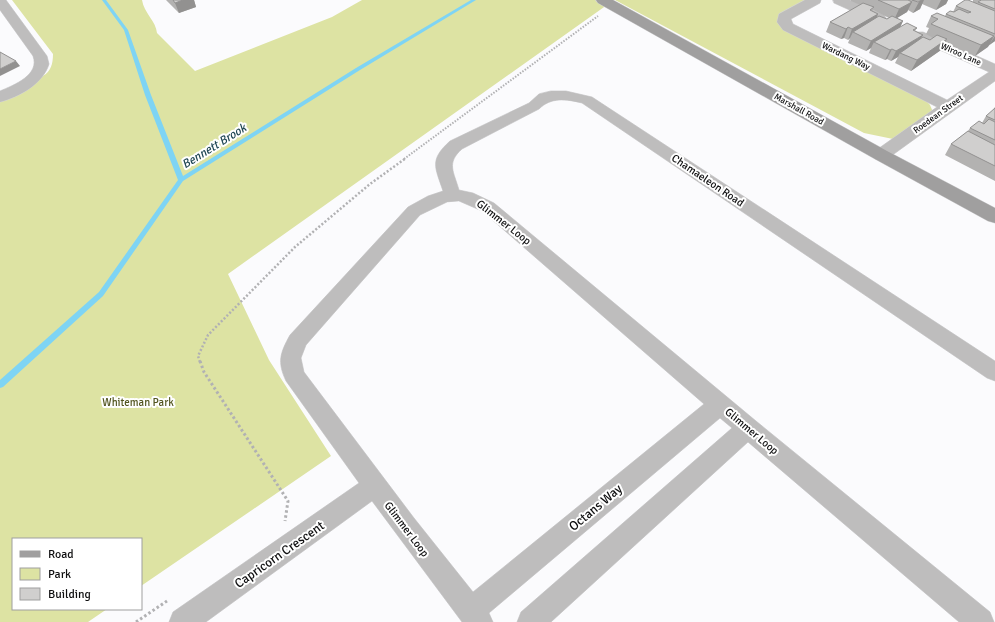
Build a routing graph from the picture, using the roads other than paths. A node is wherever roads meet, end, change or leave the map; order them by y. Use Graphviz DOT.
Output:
graph roads {
  1 [pos="815,0"];
  2 [pos="839,0"];
  3 [pos="0,1"];
  4 [pos="602,7"];
  5 [pos="888,22"];
  6 [pos="909,31"];
  7 [pos="995,69"];
  8 [pos="995,74"];
  9 [pos="0,97"];
  10 [pos="948,106"];
  11 [pos="881,155"];
  12 [pos="452,194"];
  13 [pos="995,216"];
  14 [pos="995,372"];
  15 [pos="720,404"];
  16 [pos="748,428"];
  17 [pos="375,485"];
  18 [pos="475,617"];
  19 [pos="183,622"];
  20 [pos="530,622"];
  21 [pos="980,622"];
  1 -- 10 [label="street, Wardang Way"];
  2 -- 5 [label="street"];
  3 -- 9 [label="street"];
  4 -- 11 [label="main road, Marshall Road"];
  6 -- 7 [label="street, Wiroo Lane"];
  8 -- 10 [label="street, Roedean Street"];
  10 -- 11 [label="street, Roedean Street"];
  11 -- 13 [label="main road, Marshall Road"];
  12 -- 14 [label="street, Chamaeleon Road"];
  12 -- 15 [label="street, Glimmer Loop"];
  12 -- 17 [label="street, Glimmer Loop"];
  15 -- 16 [label="street, Glimmer Loop"];
  15 -- 18 [label="street, Octans Way"];
  16 -- 20 [label="street"];
  16 -- 21 [label="street, Glimmer Loop"];
  17 -- 18 [label="street, Glimmer Loop"];
  17 -- 19 [label="street, Capricorn Crescent"];
}
